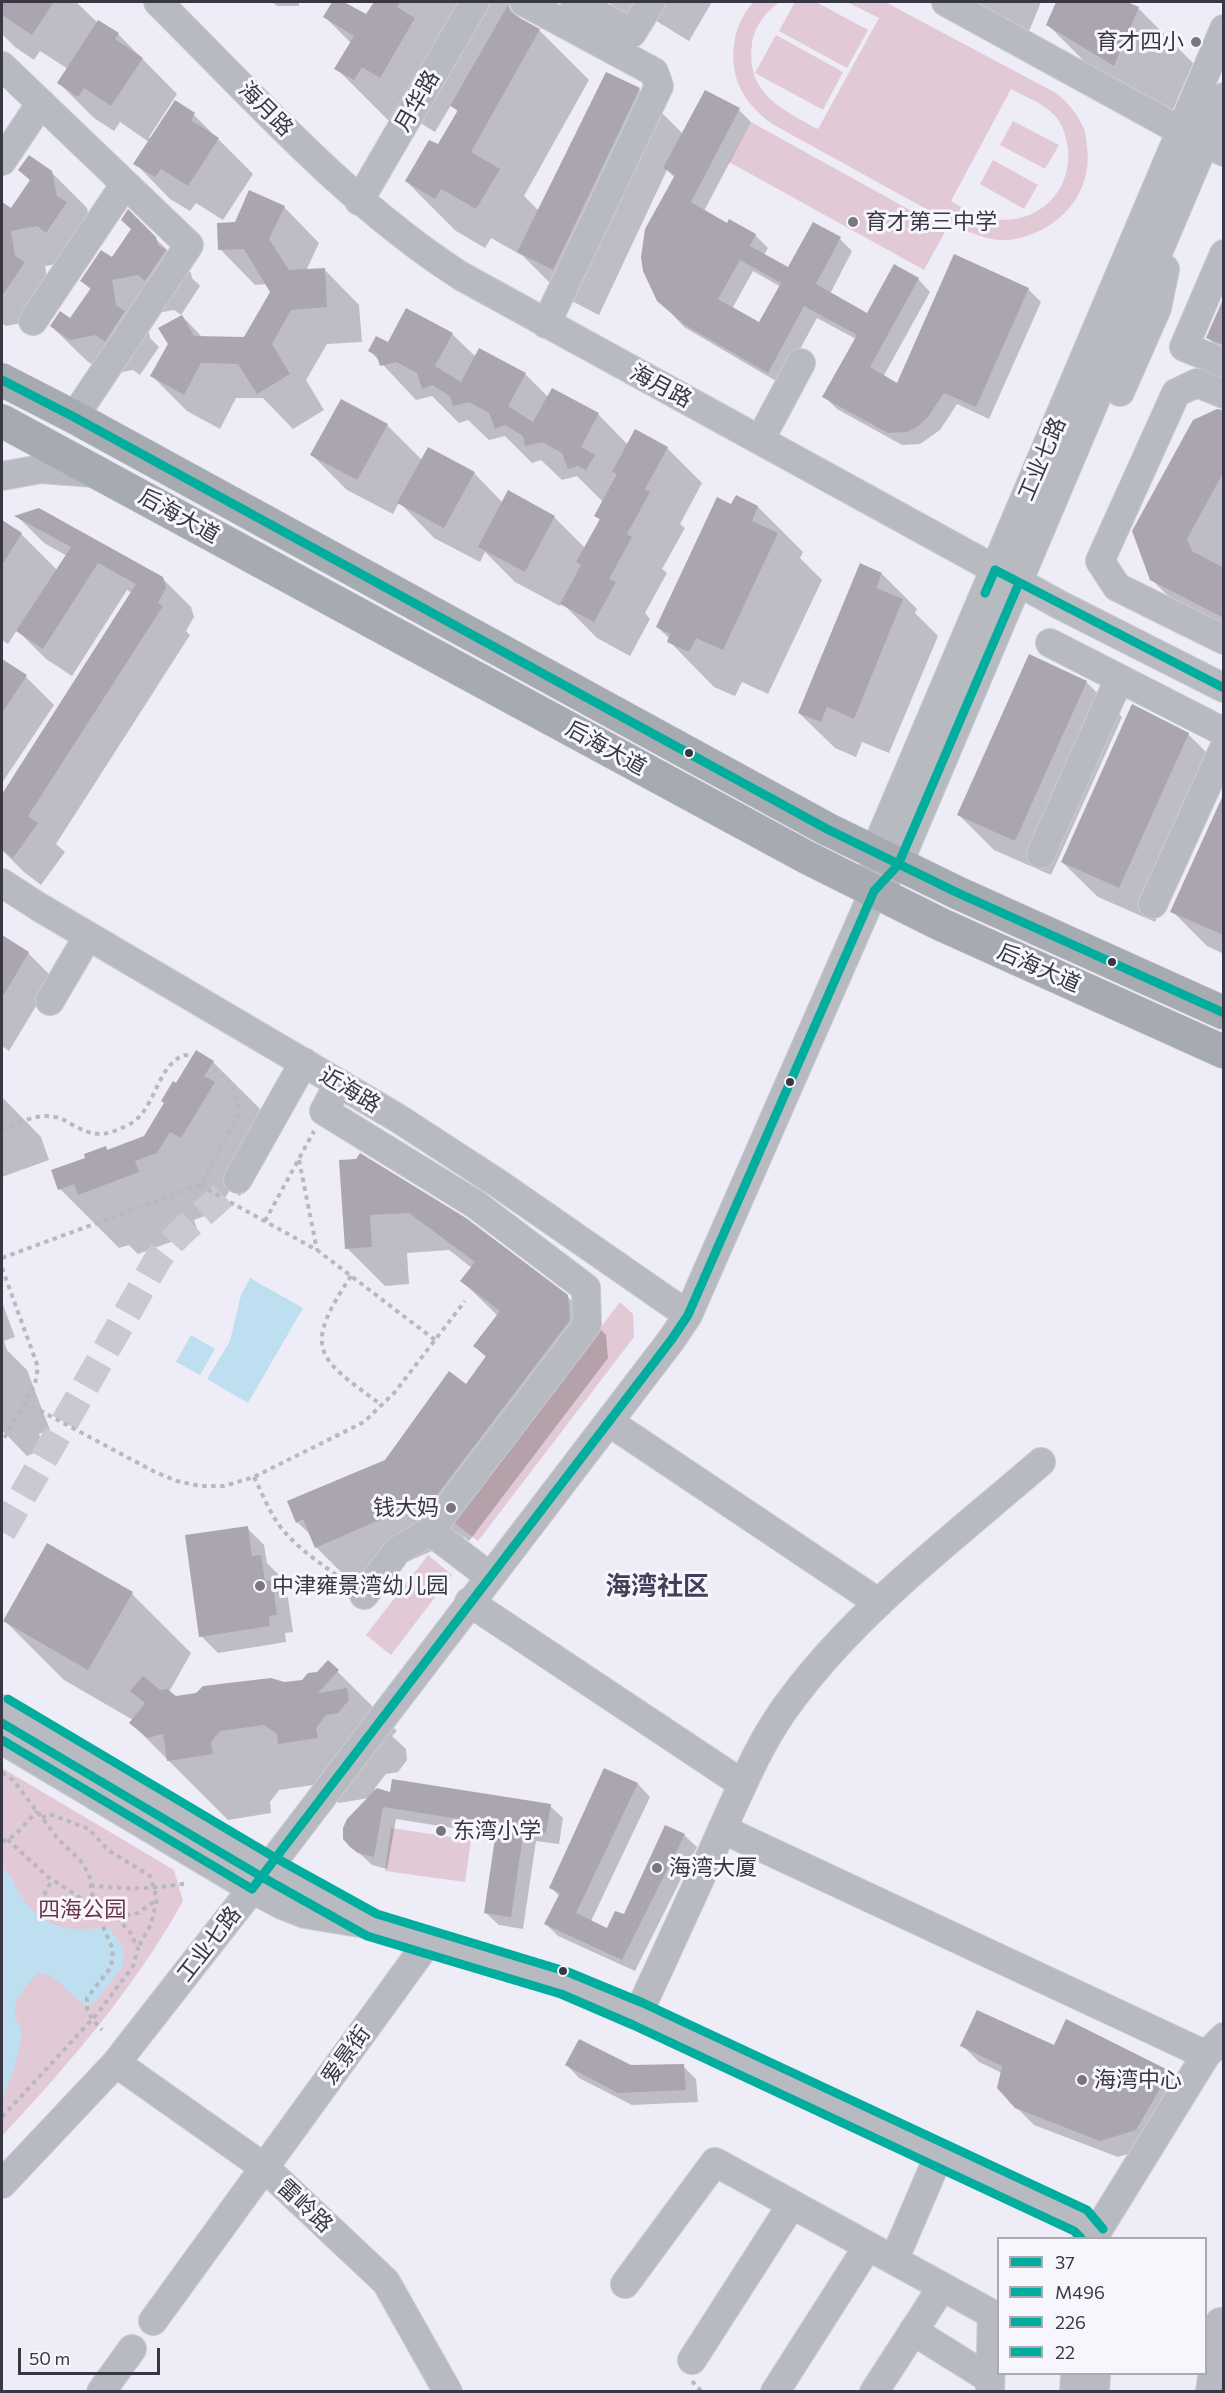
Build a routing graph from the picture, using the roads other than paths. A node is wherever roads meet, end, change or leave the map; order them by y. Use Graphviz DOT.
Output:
graph roads {
  1 [pos="158,2"];
  2 [pos="475,2"];
  3 [pos="524,2"];
  4 [pos="575,2"];
  5 [pos="651,2"];
  6 [pos="946,2"];
  7 [pos="1224,29"];
  8 [pos="2,66"];
  9 [pos="1224,97"];
  10 [pos="41,103"];
  11 [pos="1203,142"];
  12 [pos="2,161"];
  13 [pos="124,184"];
  14 [pos="359,201"];
  15 [pos="1224,254"];
  16 [pos="33,321"];
  17 [pos="546,324"];
  18 [pos="801,363"];
  19 [pos="1224,363"];
  20 [pos="2,380"];
  21 [pos="1224,393"];
  22 [pos="74,417"];
  23 [pos="2,421"];
  24 [pos="760,440"];
  25 [pos="101,474"];
  26 [pos="2,476"];
  27 [pos="995,570"];
  28 [pos="1019,583"];
  29 [pos="1224,640"];
  30 [pos="1050,643"];
  31 [pos="1119,679"];
  32 [pos="1224,688"];
  33 [pos="1224,732"];
  34 [pos="1224,748"];
  35 [pos="1041,854"];
  36 [pos="886,859"];
  37 [pos="2,883"];
  38 [pos="874,891"];
  39 [pos="1153,904"];
  40 [pos="88,936"];
  41 [pos="50,1001"];
  42 [pos="1224,1013"];
  43 [pos="1224,1052"];
  44 [pos="304,1062"];
  45 [pos="339,1083"];
  46 [pos="238,1179"];
  47 [pos="688,1315"];
  48 [pos="609,1422"];
  49 [pos="1041,1462"];
  50 [pos="430,1531"];
  51 [pos="489,1576"];
  52 [pos="364,1595"];
  53 [pos="469,1602"];
  54 [pos="879,1603"];
  55 [pos="2,1709"];
  56 [pos="2,1740"];
  57 [pos="741,1783"];
  58 [pos="723,1829"];
  59 [pos="260,1878"];
  60 [pos="428,1942"];
  61 [pos="638,2014"];
  62 [pos="1215,2046"];
  63 [pos="116,2063"];
  64 [pos="939,2155"];
  65 [pos="264,2168"];
  66 [pos="2,2184"];
  67 [pos="792,2204"];
  68 [pos="1093,2237"];
  69 [pos="1095,2237"];
  70 [pos="868,2246"];
  71 [pos="894,2260"];
  72 [pos="625,2284"];
  73 [pos="942,2286"];
  74 [pos="153,2321"];
  75 [pos="1220,2322"];
  76 [pos="914,2331"];
  77 [pos="132,2349"];
  78 [pos="692,2361"];
  79 [pos="1075,2375"];
  80 [pos="1096,2375"];
  81 [pos="990,2385"];
  82 [pos="101,2391"];
  83 [pos="447,2391"];
  84 [pos="775,2391"];
  85 [pos="874,2391"];
  86 [pos="1074,2391"];
  87 [pos="1095,2391"];
  88 [pos="1210,2391"];
  1 -- 14 [label="street, 海月路"];
  2 -- 14 [label="street, 月华路"];
  3 -- 17 [label="street"];
  4 -- 5 [label="street"];
  6 -- 11 [label="street"];
  7 -- 11 [label="street, 工业七路"];
  8 -- 10 [label="street"];
  9 -- 11 [label="street, 工业七路"];
  10 -- 12 [label="street"];
  10 -- 13 [label="street"];
  11 -- 27 [label="street, 工业七路"];
  11 -- 28 [label="street, 工业七路"];
  13 -- 16 [label="street"];
  13 -- 22 [label="street"];
  14 -- 17 [label="street, 海月路"];
  15 -- 19 [label="street"];
  17 -- 24 [label="street, 海月路"];
  18 -- 24 [label="street"];
  20 -- 22 [label="main road, 后海大道"];
  21 -- 29 [label="street"];
  22 -- 36 [label="main road, 后海大道"];
  23 -- 25 [label="main road, 后海大道"];
  24 -- 27 [label="street, 海月路"];
  25 -- 26 [label="street"];
  25 -- 38 [label="main road, 后海大道"];
  27 -- 28 [label="street, 海月路"];
  27 -- 36 [label="street, 工业七路"];
  28 -- 32 [label="street, 海月路"];
  28 -- 36 [label="street, 工业七路"];
  30 -- 31 [label="street"];
  31 -- 33 [label="street"];
  31 -- 35 [label="street"];
  34 -- 39 [label="street"];
  36 -- 38 [label="street, 工业七路"];
  36 -- 42 [label="main road, 后海大道"];
  37 -- 40 [label="street, 近海路"];
  38 -- 43 [label="main road, 后海大道"];
  38 -- 47 [label="street, 工业七路"];
  40 -- 41 [label="street"];
  40 -- 44 [label="street, 近海路"];
  44 -- 45 [label="street, 近海路"];
  44 -- 46 [label="street"];
  45 -- 47 [label="street, 近海路"];
  45 -- 50 [label="street"];
  47 -- 48 [label="street, 工业七路"];
  48 -- 51 [label="street, 工业七路"];
  48 -- 54 [label="street"];
  49 -- 54 [label="street"];
  50 -- 51 [label="street"];
  50 -- 52 [label="street"];
  51 -- 53 [label="street, 工业七路"];
  53 -- 57 [label="street"];
  53 -- 59 [label="street, 工业七路"];
  54 -- 57 [label="street"];
  55 -- 59 [label="street"];
  56 -- 59 [label="street"];
  57 -- 58 [label="street"];
  58 -- 61 [label="street"];
  58 -- 62 [label="street"];
  59 -- 60 [label="street"];
  59 -- 63 [label="street, 工业七路"];
  60 -- 61 [label="street"];
  60 -- 65 [label="street, 爱景街"];
  61 -- 64 [label="street"];
  62 -- 69 [label="street"];
  63 -- 65 [label="street, 雷岭路"];
  63 -- 66 [label="street, 工业七路"];
  64 -- 68 [label="street"];
  64 -- 71 [label="street"];
  65 -- 74 [label="street, 爱景街"];
  65 -- 83 [label="street, 雷岭路"];
  67 -- 70 [label="street"];
  67 -- 72 [label="street"];
  67 -- 78 [label="street"];
  70 -- 71 [label="street"];
  70 -- 84 [label="street"];
  71 -- 73 [label="street"];
  73 -- 76 [label="street"];
  73 -- 81 [label="street"];
  75 -- 88 [label="street"];
  76 -- 81 [label="street"];
  76 -- 85 [label="street"];
  77 -- 82 [label="street"];
  79 -- 86 [label="street"];
  80 -- 87 [label="street"];
}
